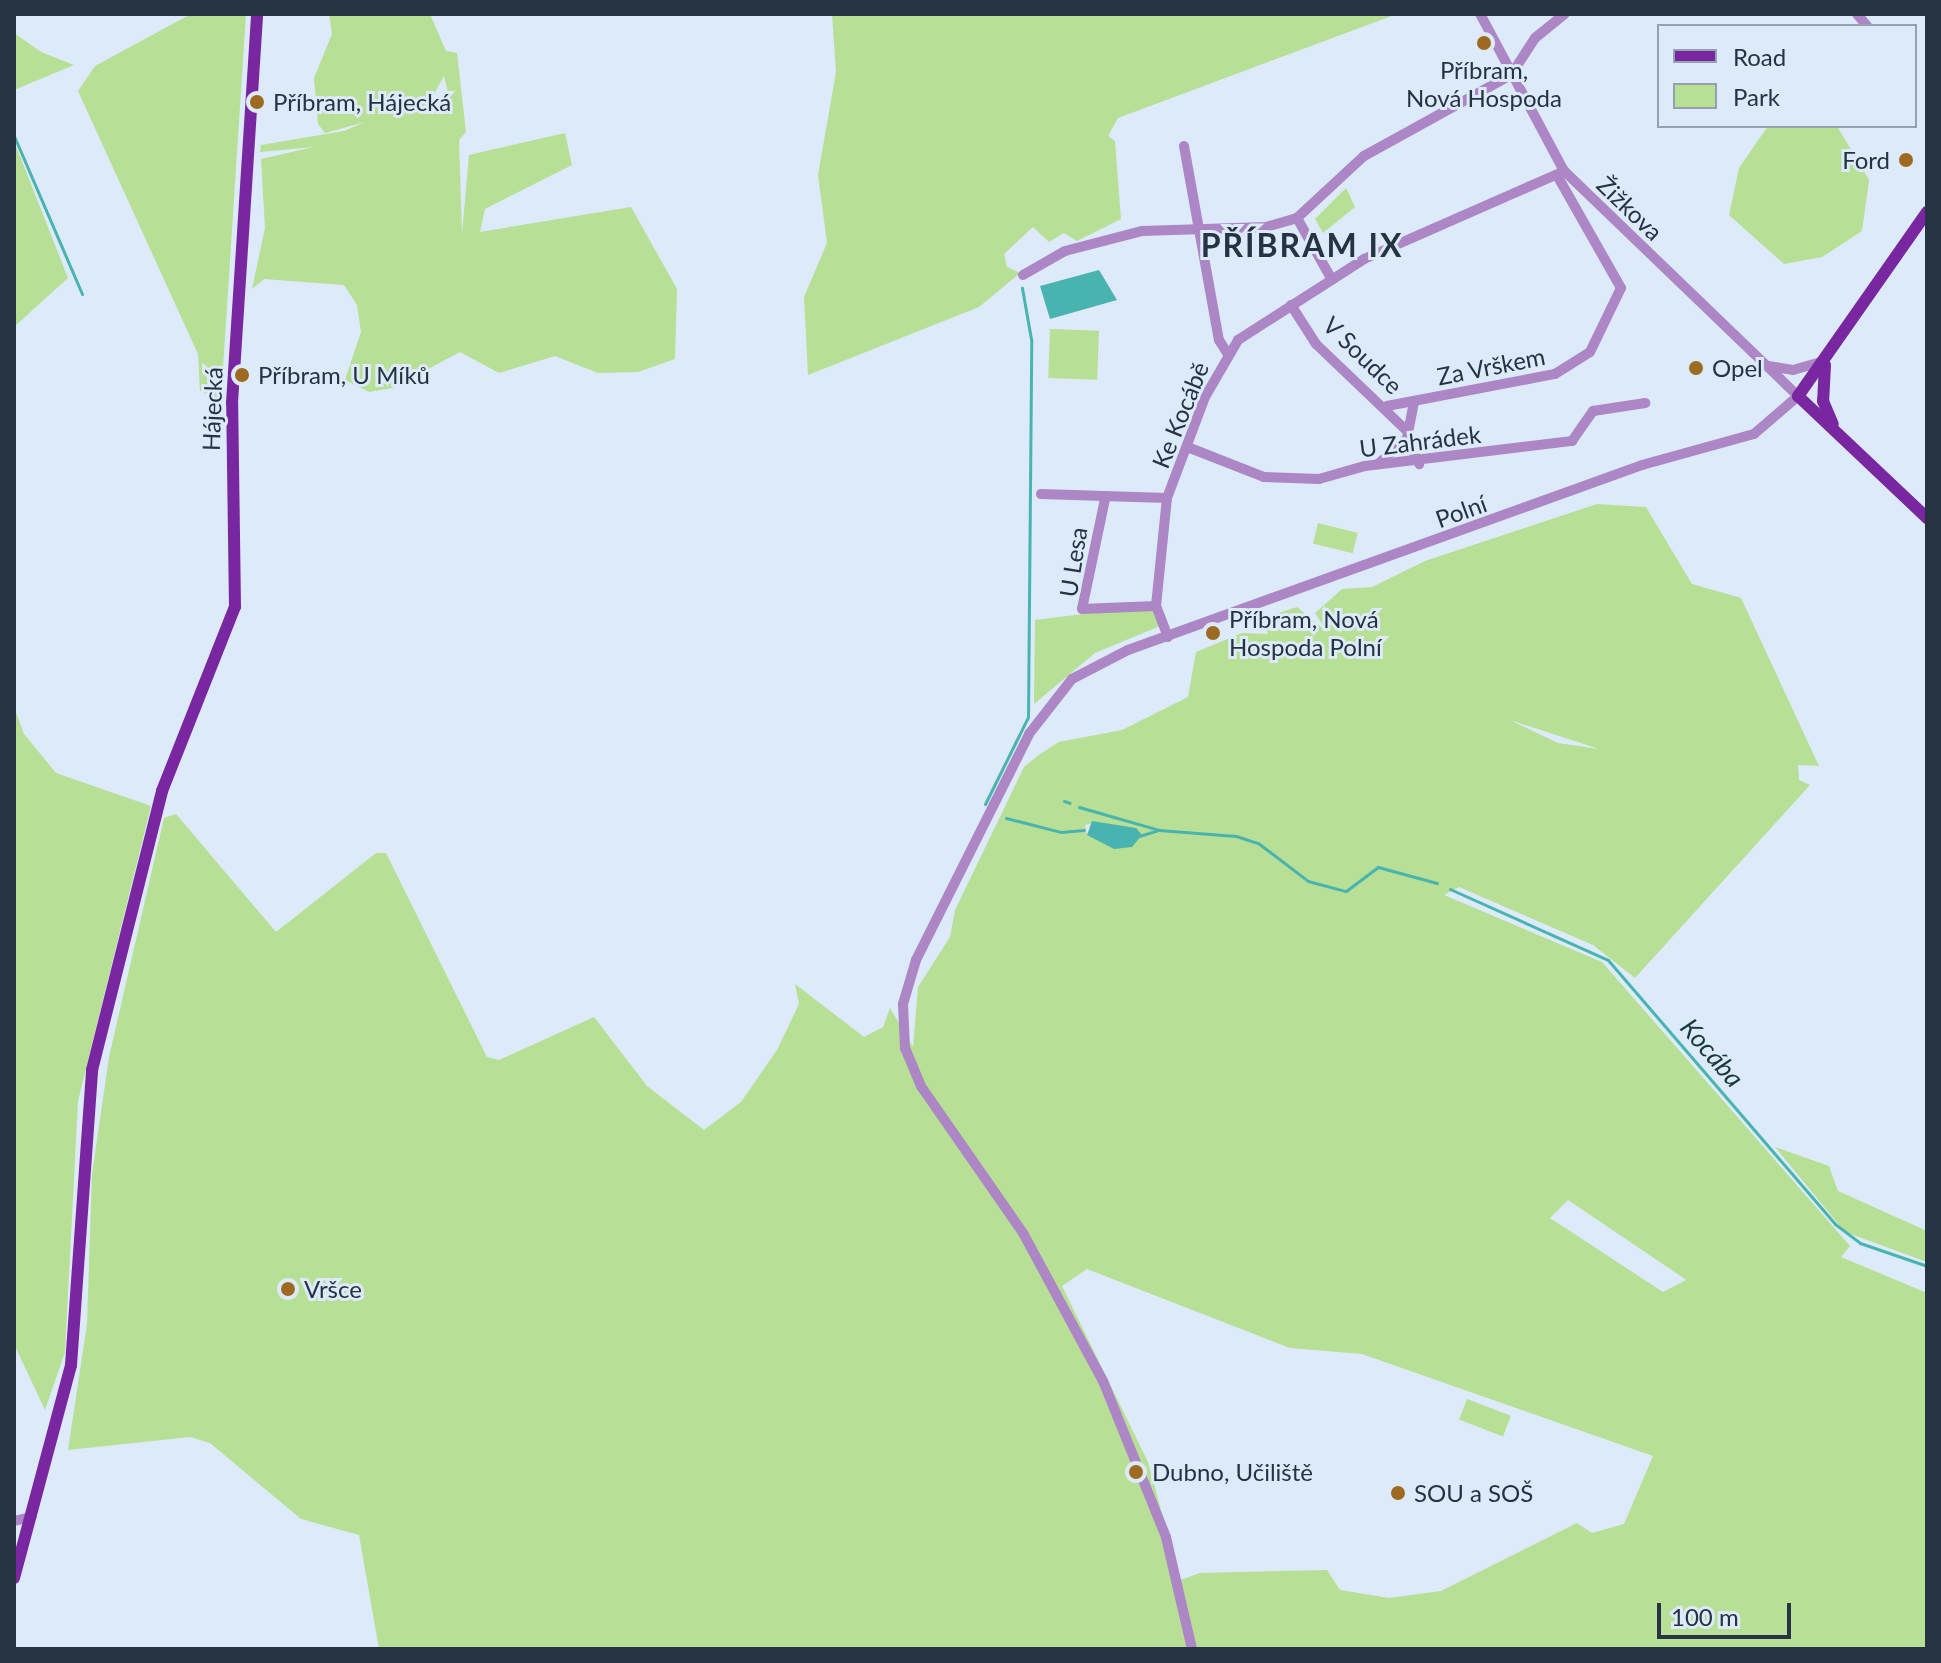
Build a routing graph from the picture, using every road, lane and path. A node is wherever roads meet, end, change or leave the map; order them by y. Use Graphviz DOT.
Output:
graph roads {
  1 [pos="257,14"];
  2 [pos="1480,14"];
  3 [pos="1565,14"];
  4 [pos="1511,75"];
  5 [pos="1184,146"];
  6 [pos="1562,175"];
  7 [pos="1927,212"];
  8 [pos="1297,218"];
  9 [pos="1197,226"];
  10 [pos="1023,275"];
  11 [pos="1331,278"];
  12 [pos="1291,305"];
  13 [pos="1227,353"];
  14 [pos="1827,358"];
  15 [pos="1766,365"];
  16 [pos="1798,396"];
  17 [pos="1414,402"];
  18 [pos="1645,403"];
  19 [pos="1387,406"];
  20 [pos="1837,433"];
  21 [pos="1407,436"];
  22 [pos="1190,448"];
  23 [pos="1378,464"];
  24 [pos="1419,464"];
  25 [pos="1041,494"];
  26 [pos="1167,498"];
  27 [pos="1105,499"];
  28 [pos="1927,518"];
  29 [pos="1156,606"];
  30 [pos="1168,637"];
  31 [pos="32,1517"];
  32 [pos="14,1521"];
  33 [pos="14,1578"];
  34 [pos="1192,1649"];
  1 -- 31 [label="main road, Hájecká"];
  2 -- 4 [label="street, Žižkova"];
  3 -- 4 [label="street"];
  4 -- 6 [label="street, Žižkova"];
  4 -- 8 [label="street"];
  5 -- 9 [label="street"];
  6 -- 11 [label="street, Ke Kocábě"];
  6 -- 15 [label="street, Žižkova"];
  6 -- 17 [label="street, Za Vrškem"];
  7 -- 14 [label="main road"];
  8 -- 9 [label="street"];
  8 -- 11 [label="street"];
  9 -- 10 [label="street"];
  9 -- 13 [label="street"];
  11 -- 12 [label="street, Ke Kocábě"];
  12 -- 13 [label="street, Ke Kocábě"];
  12 -- 19 [label="street, V Soudce"];
  13 -- 22 [label="street, Ke Kocábě"];
  14 -- 15 [label="street"];
  14 -- 16 [label="main road"];
  14 -- 20 [label="main road"];
  15 -- 16 [label="street, Žižkova"];
  16 -- 20 [label="main road"];
  16 -- 30 [label="street, Polní"];
  17 -- 19 [label="street, Za Vrškem"];
  17 -- 21 [label="street, V Soudce"];
  18 -- 24 [label="street, U Zahrádek"];
  19 -- 21 [label="street, V Soudce"];
  20 -- 28 [label="main road"];
  21 -- 23 [label="street"];
  21 -- 24 [label="street, V Soudce"];
  22 -- 23 [label="street, U Zahrádek"];
  22 -- 26 [label="street, Ke Kocábě"];
  23 -- 24 [label="street, U Zahrádek"];
  25 -- 27 [label="street, U Lesa"];
  26 -- 27 [label="street, U Lesa"];
  26 -- 29 [label="street, Ke Kocábě"];
  27 -- 29 [label="street, U Lesa"];
  29 -- 30 [label="street, Ke Kocábě"];
  30 -- 34 [label="street, Polní"];
  31 -- 32 [label="street"];
  31 -- 33 [label="main road, Hájecká"];
}
